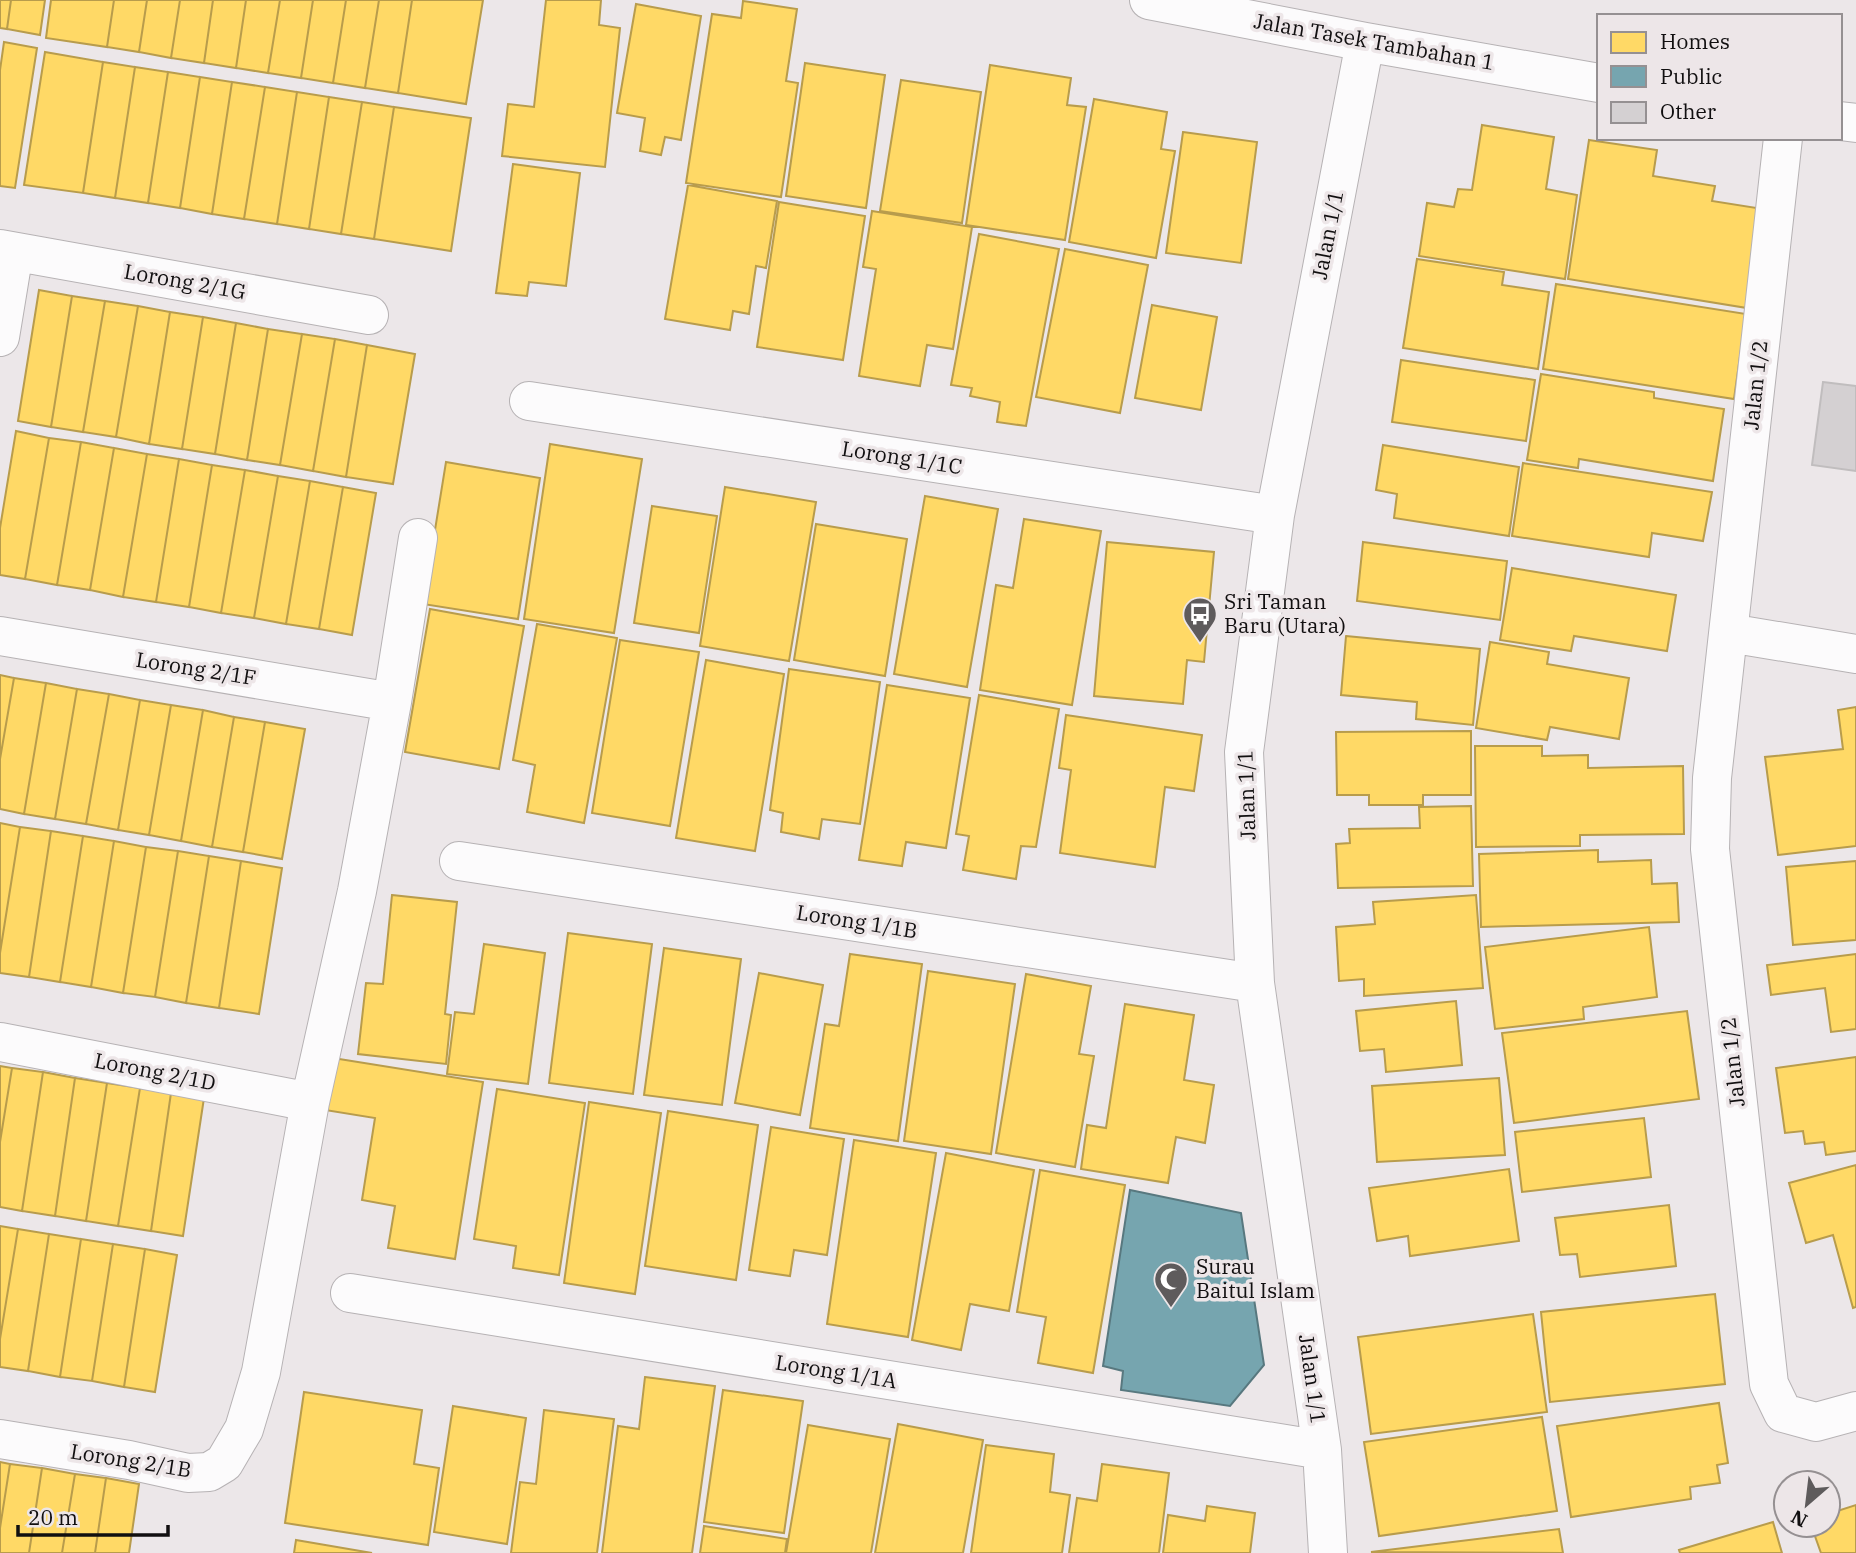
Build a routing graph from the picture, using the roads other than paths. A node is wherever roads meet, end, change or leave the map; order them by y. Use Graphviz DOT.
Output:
graph roads {
  1 [pos="1149,0"];
  2 [pos="1364,42"];
  3 [pos="1597,83"];
  4 [pos="1783,140"];
  5 [pos="7,250"];
  6 [pos="369,314"];
  7 [pos="0,337"];
  8 [pos="529,401"];
  9 [pos="1275,515"];
  10 [pos="418,538"];
  11 [pos="1728,633"];
  12 [pos="0,636"];
  13 [pos="1856,654"];
  14 [pos="392,702"];
  15 [pos="459,861"];
  16 [pos="1255,983"];
  17 [pos="0,1042"];
  18 [pos="310,1102"];
  19 [pos="350,1293"];
  20 [pos="1856,1410"];
  21 [pos="0,1439"];
  22 [pos="1322,1450"];
  23 [pos="1328,1553"];
  1 -- 2 [label="street, Jalan Tasek Tambahan 1"];
  2 -- 3 [label="street, Jalan Tasek Tambahan 1"];
  2 -- 9 [label="street, Jalan 1/1"];
  4 -- 11 [label="street, Jalan 1/2"];
  5 -- 6 [label="street, Lorong 2/1G"];
  5 -- 7 [label="street"];
  8 -- 9 [label="street, Lorong 1/1C"];
  9 -- 16 [label="street, Jalan 1/1"];
  10 -- 14 [label="street, Lorong 2/1B"];
  11 -- 13 [label="street"];
  11 -- 20 [label="street, Jalan 1/2"];
  12 -- 14 [label="street, Lorong 2/1F"];
  14 -- 18 [label="street, Lorong 2/1B"];
  15 -- 16 [label="street, Lorong 1/1B"];
  16 -- 22 [label="street, Jalan 1/1"];
  17 -- 18 [label="street, Lorong 2/1D"];
  18 -- 21 [label="street, Lorong 2/1B"];
  19 -- 22 [label="street, Lorong 1/1A"];
  22 -- 23 [label="street, Jalan 1/1"];
}
